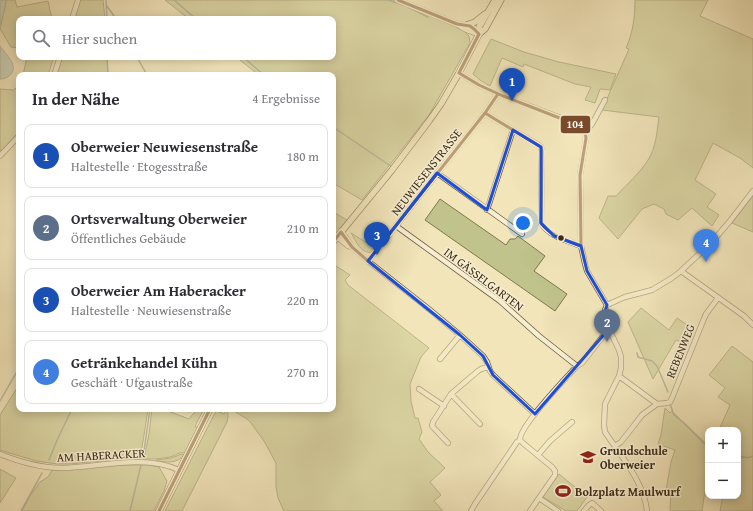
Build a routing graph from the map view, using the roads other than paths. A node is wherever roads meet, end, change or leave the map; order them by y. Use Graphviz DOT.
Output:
graph roads {
  1 [pos="78,0"];
  2 [pos="398,0"];
  3 [pos="495,0"];
  4 [pos="500,0"];
  5 [pos="488,11"];
  6 [pos="73,16"];
  7 [pos="457,24"];
  8 [pos="466,25"];
  9 [pos="479,34"];
  10 [pos="59,60"];
  11 [pos="55,72"];
  12 [pos="459,73"];
  13 [pos="498,94"];
  14 [pos="605,100"];
  15 [pos="485,113"];
  16 [pos="513,130"];
  17 [pos="585,132"];
  18 [pos="16,139"];
  19 [pos="0,156"];
  20 [pos="437,173"];
  21 [pos="753,190"];
  22 [pos="487,210"];
  23 [pos="396,226"];
  24 [pos="522,234"];
  25 [pos="339,235"];
  26 [pos="336,238"];
  27 [pos="581,246"];
  28 [pos="368,261"];
  29 [pos="681,271"];
  30 [pos="718,298"];
  31 [pos="607,305"];
  32 [pos="753,325"];
  33 [pos="607,331"];
  34 [pos="460,334"];
  35 [pos="440,359"];
  36 [pos="577,366"];
  37 [pos="488,367"];
  38 [pos="619,376"];
  39 [pos="419,389"];
  40 [pos="451,394"];
  41 [pos="657,404"];
  42 [pos="444,406"];
  43 [pos="208,412"];
  44 [pos="535,414"];
  45 [pos="572,422"];
  46 [pos="480,424"];
  47 [pos="520,440"];
  48 [pos="448,443"];
  49 [pos="615,446"];
  50 [pos="0,454"];
  51 [pos="538,455"];
  52 [pos="179,470"];
  53 [pos="539,498"];
  54 [pos="159,511"];
  55 [pos="471,511"];
  56 [pos="530,511"];
  57 [pos="558,511"];
  58 [pos="584,511"];
  59 [pos="601,511"];
  60 [pos="647,511"];
  1 -- 6 [label="street"];
  2 -- 7 [label="street"];
  3 -- 5 [label="main road"];
  4 -- 9 [label="main road"];
  5 -- 8 [label="main road"];
  5 -- 9 [label="main road"];
  7 -- 8 [label="street"];
  7 -- 9 [label="street"];
  8 -- 9 [label="street"];
  9 -- 12 [label="main road"];
  10 -- 11 [label="street"];
  12 -- 13 [label="street"];
  12 -- 25 [label="main road"];
  13 -- 15 [label="street, NEUWIESENSTRASSE"];
  13 -- 17 [label="street"];
  14 -- 17 [label="street"];
  15 -- 16 [label="street"];
  15 -- 20 [label="street, NEUWIESENSTRASSE"];
  16 -- 22 [label="street"];
  16 -- 27 [label="street"];
  17 -- 27 [label="street"];
  18 -- 19 [label="street"];
  20 -- 22 [label="street"];
  20 -- 23 [label="street, NEUWIESENSTRASSE"];
  21 -- 29 [label="street"];
  22 -- 24 [label="street"];
  23 -- 28 [label="street, NEUWIESENSTRASSE"];
  23 -- 36 [label="street, IM GÄSSELGARTEN"];
  25 -- 26 [label="main road"];
  25 -- 28 [label="street"];
  27 -- 31 [label="street"];
  28 -- 34 [label="street"];
  29 -- 30 [label="street"];
  29 -- 31 [label="street"];
  30 -- 32 [label="street"];
  30 -- 41 [label="street, REBENWEG"];
  31 -- 33 [label="street"];
  33 -- 36 [label="street"];
  33 -- 38 [label="street"];
  34 -- 35 [label="street"];
  34 -- 37 [label="street"];
  36 -- 44 [label="street"];
  37 -- 40 [label="street"];
  37 -- 44 [label="street"];
  38 -- 41 [label="street"];
  38 -- 49 [label="street"];
  39 -- 42 [label="street"];
  40 -- 42 [label="street"];
  40 -- 46 [label="street"];
  41 -- 49 [label="street, REBENWEG"];
  42 -- 48 [label="street"];
  43 -- 52 [label="main road"];
  44 -- 47 [label="street"];
  45 -- 51 [label="street"];
  47 -- 51 [label="street"];
  47 -- 55 [label="street"];
  49 -- 60 [label="street"];
  50 -- 52 [label="street, AM HABERACKER"];
  51 -- 53 [label="street"];
  52 -- 54 [label="main road"];
  53 -- 56 [label="street"];
  53 -- 57 [label="street"];
  58 -- 59 [label="street"];
}
